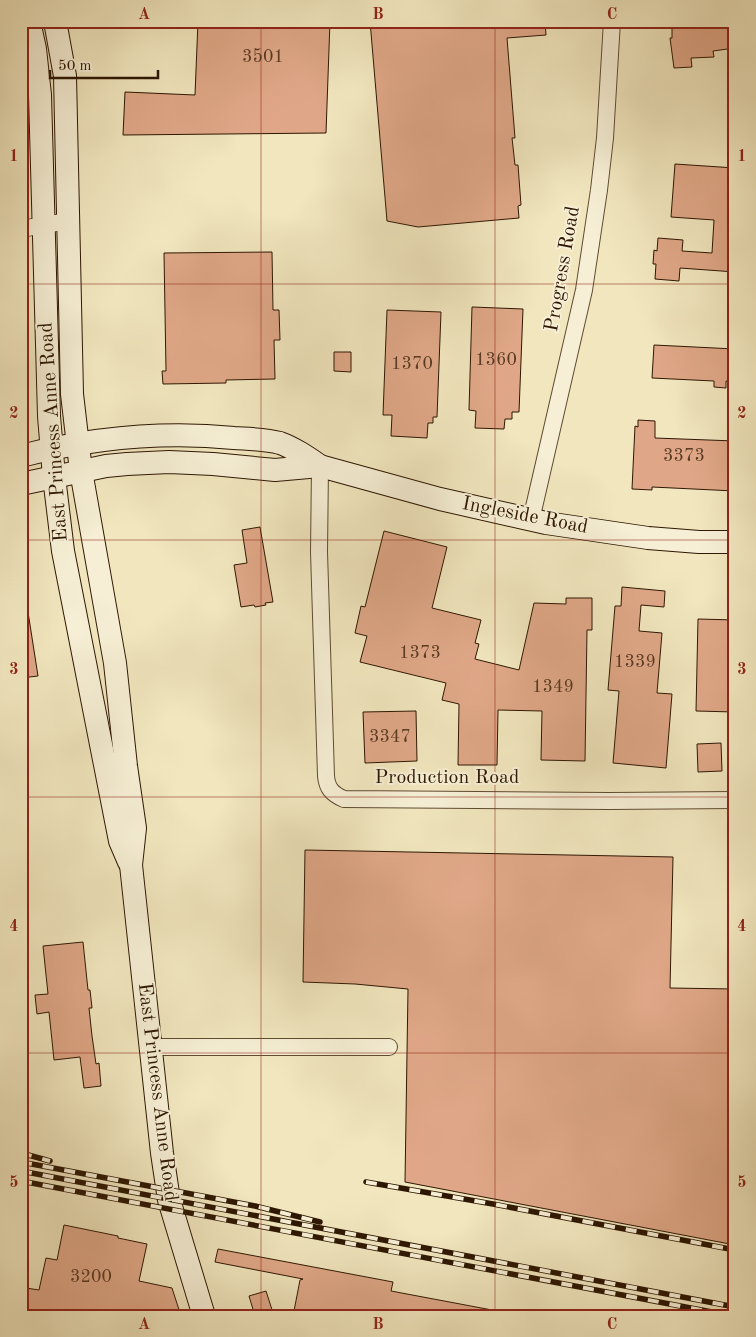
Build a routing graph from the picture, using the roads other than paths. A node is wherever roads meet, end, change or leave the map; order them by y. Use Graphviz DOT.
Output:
graph roads {
  1 [pos="29,21"];
  2 [pos="55,21"];
  3 [pos="612,21"];
  4 [pos="60,47"];
  5 [pos="28,50"];
  6 [pos="68,221"];
  7 [pos="44,225"];
  8 [pos="21,228"];
  9 [pos="77,444"];
  10 [pos="52,449"];
  11 [pos="21,456"];
  12 [pos="320,466"];
  13 [pos="81,471"];
  14 [pos="54,477"];
  15 [pos="21,484"];
  16 [pos="531,520"];
  17 [pos="735,542"];
  18 [pos="735,800"];
  19 [pos="131,865"];
  20 [pos="151,1047"];
  21 [pos="389,1047"];
  22 [pos="204,1316"];
  1 -- 5 [label="main road, East Princess Anne Road"];
  2 -- 4 [label="main road, East Princess Anne Road"];
  3 -- 16 [label="street, Progress Road"];
  4 -- 5 [label="street"];
  4 -- 6 [label="main road, East Princess Anne Road"];
  5 -- 7 [label="main road, East Princess Anne Road"];
  6 -- 7 [label="street"];
  6 -- 9 [label="main road, East Princess Anne Road"];
  7 -- 8 [label="street"];
  7 -- 10 [label="main road, East Princess Anne Road"];
  9 -- 10 [label="main road, Ingleside Road"];
  9 -- 12 [label="main road, Ingleside Road"];
  9 -- 13 [label="main road, East Princess Anne Road"];
  10 -- 11 [label="main road, Ingleside Road"];
  10 -- 14 [label="main road, East Princess Anne Road"];
  12 -- 13 [label="main road, Ingleside Road"];
  12 -- 16 [label="main road, Ingleside Road"];
  12 -- 18 [label="street, Production Road"];
  13 -- 14 [label="main road, Ingleside Road"];
  13 -- 19 [label="main road, East Princess Anne Road"];
  14 -- 15 [label="main road, Ingleside Road"];
  14 -- 19 [label="main road, East Princess Anne Road"];
  16 -- 17 [label="main road, Ingleside Road"];
  19 -- 20 [label="main road, East Princess Anne Road"];
  20 -- 21 [label="street"];
  20 -- 22 [label="main road, East Princess Anne Road"];
}
